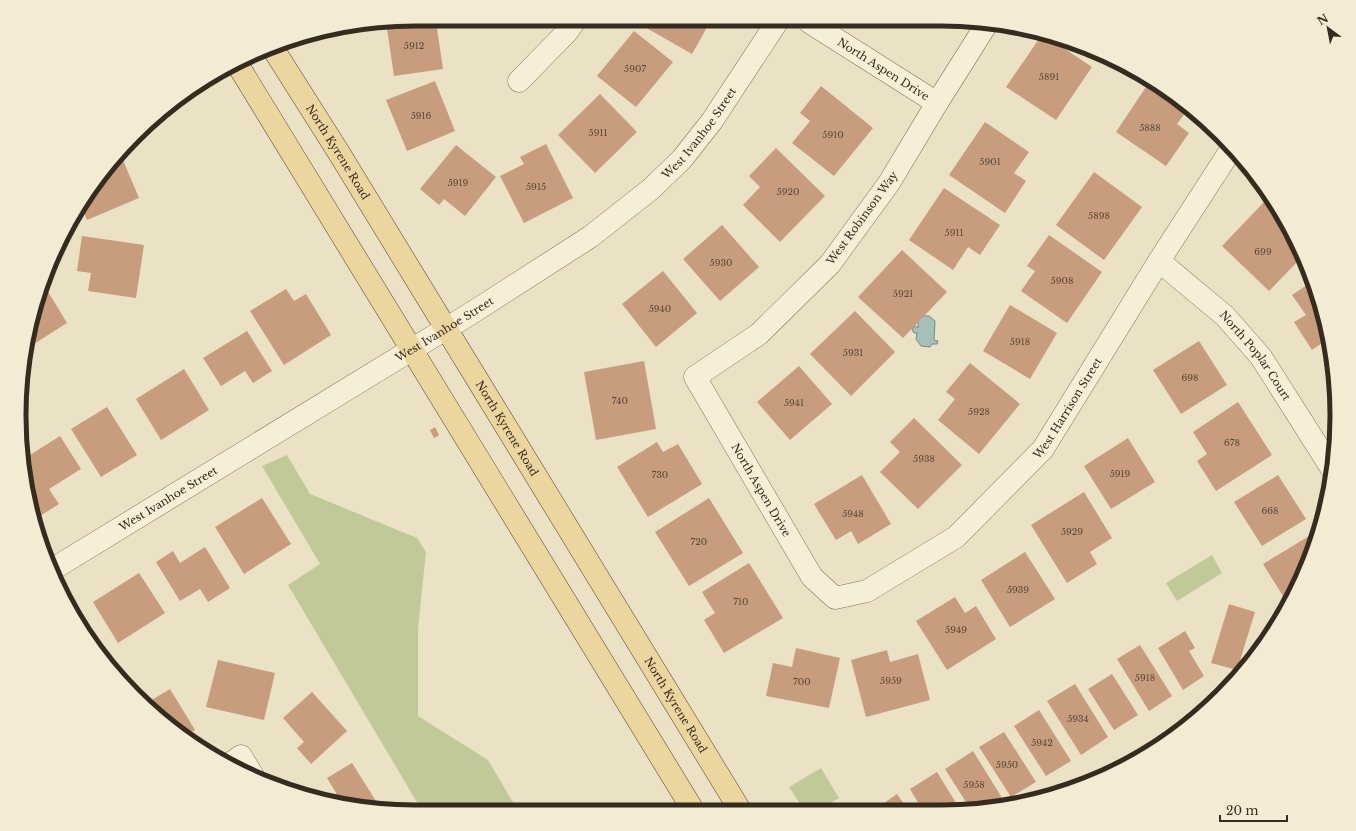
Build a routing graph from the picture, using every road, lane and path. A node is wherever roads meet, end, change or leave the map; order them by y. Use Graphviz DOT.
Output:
graph roads {
  1 [pos="571,26"];
  2 [pos="774,26"];
  3 [pos="815,26"];
  4 [pos="984,28"];
  5 [pos="275,52"];
  6 [pos="240,68"];
  7 [pos="519,81"];
  8 [pos="937,103"];
  9 [pos="1228,154"];
  10 [pos="1159,261"];
  11 [pos="446,329"];
  12 [pos="412,350"];
  13 [pos="695,377"];
  14 [pos="1327,462"];
  15 [pos="57,567"];
  16 [pos="835,598"];
  17 [pos="690,805"];
  18 [pos="737,805"];
  1 -- 7 [label="street"];
  2 -- 11 [label="street, West Ivanhoe Street"];
  3 -- 8 [label="street, North Aspen Drive"];
  4 -- 8 [label="street, West Robinson Way"];
  5 -- 11 [label="main road, North Kyrene Road"];
  6 -- 12 [label="main road"];
  8 -- 13 [label="street, West Robinson Way"];
  9 -- 10 [label="street, West Harrison Street"];
  10 -- 14 [label="street, North Poplar Court"];
  10 -- 16 [label="street, West Harrison Street"];
  11 -- 12 [label="street, West Ivanhoe Street"];
  11 -- 18 [label="main road, North Kyrene Road"];
  12 -- 15 [label="street, West Ivanhoe Street"];
  12 -- 17 [label="main road"];
  13 -- 16 [label="street, North Aspen Drive"];
}
